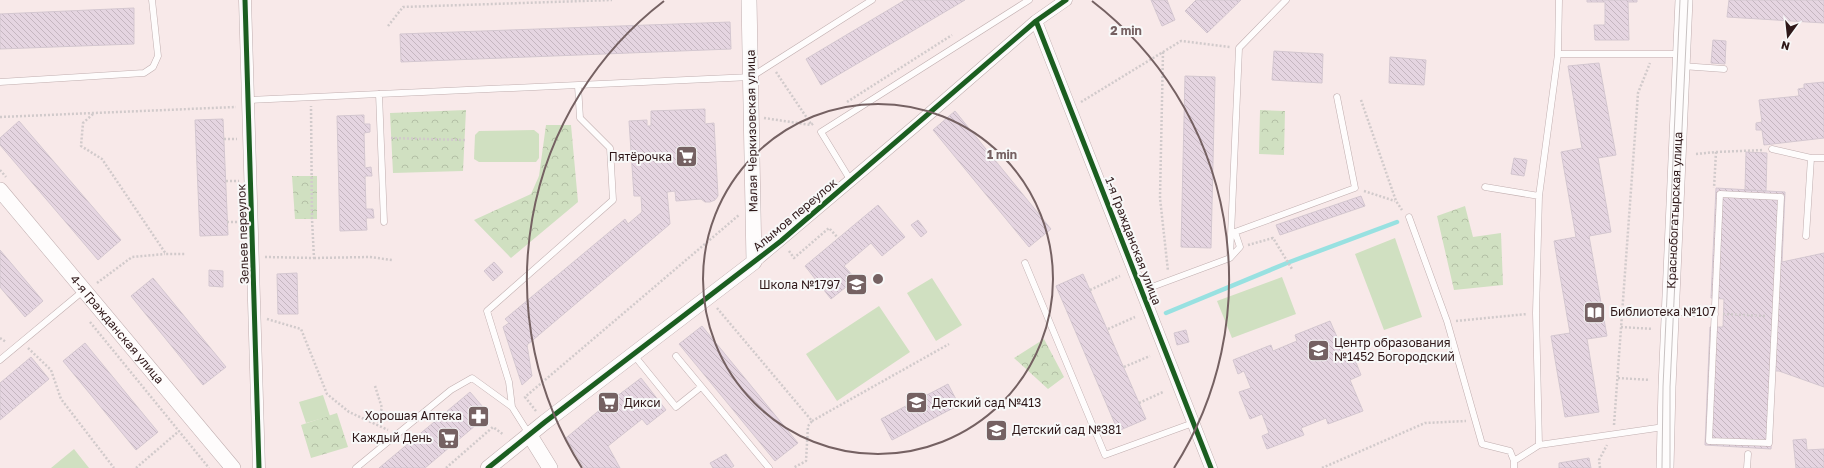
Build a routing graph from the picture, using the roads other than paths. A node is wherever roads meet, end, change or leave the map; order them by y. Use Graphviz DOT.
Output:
graph roads {
  1 [pos="152,0"];
  2 [pos="245,0"];
  3 [pos="749,0"];
  4 [pos="872,0"];
  5 [pos="1029,0"];
  6 [pos="1066,0"];
  7 [pos="1286,0"];
  8 [pos="1560,0"];
  9 [pos="1684,0"];
  10 [pos="1036,21"];
  11 [pos="1558,54"];
  12 [pos="1681,60"];
  13 [pos="1724,69"];
  14 [pos="751,77"];
  15 [pos="0,82"];
  16 [pos="578,86"];
  17 [pos="379,94"];
  18 [pos="1337,97"];
  19 [pos="249,104"];
  20 [pos="1772,149"];
  21 [pos="1811,158"];
  22 [pos="1824,158"];
  23 [pos="851,181"];
  24 [pos="1485,187"];
  25 [pos="0,190"];
  26 [pos="1539,196"];
  27 [pos="1409,217"];
  28 [pos="384,222"];
  29 [pos="1806,236"];
  30 [pos="1230,258"];
  31 [pos="754,262"];
  32 [pos="1025,263"];
  33 [pos="83,291"];
  34 [pos="1141,291"];
  35 [pos="1670,312"];
  36 [pos="1715,314"];
  37 [pos="634,354"];
  38 [pos="676,356"];
  39 [pos="0,360"];
  40 [pos="701,387"];
  41 [pos="512,407"];
  42 [pos="1193,423"];
  43 [pos="1666,426"];
  44 [pos="529,434"];
  45 [pos="1539,445"];
  46 [pos="1748,454"];
  47 [pos="1514,465"];
  48 [pos="233,468"];
  49 [pos="259,468"];
  50 [pos="356,468"];
  51 [pos="488,468"];
  52 [pos="550,468"];
  53 [pos="769,468"];
  54 [pos="1211,468"];
  55 [pos="1665,468"];
  56 [pos="1747,468"];
  1 -- 15 [label="lane"];
  2 -- 19 [label="street, Зельев переулок"];
  3 -- 14 [label="street, Малая Черкизовская улица"];
  4 -- 14 [label="lane"];
  5 -- 23 [label="lane"];
  6 -- 10 [label="street, Алымов переулок"];
  7 -- 30 [label="lane"];
  8 -- 11 [label="lane"];
  9 -- 12 [label="main road, Краснобогатырская улица"];
  10 -- 23 [label="street, Алымов переулок"];
  10 -- 34 [label="street, 1-я Гражданская улица"];
  11 -- 12 [label="lane"];
  11 -- 26 [label="lane"];
  12 -- 13 [label="lane"];
  12 -- 35 [label="main road, Краснобогатырская улица"];
  14 -- 16 [label="lane"];
  14 -- 31 [label="street, Малая Черкизовская улица"];
  16 -- 17 [label="lane"];
  16 -- 41 [label="lane"];
  17 -- 19 [label="lane"];
  17 -- 28 [label="lane"];
  18 -- 30 [label="lane"];
  19 -- 49 [label="street, Зельев переулок"];
  20 -- 21 [label="lane"];
  21 -- 22 [label="lane"];
  21 -- 29 [label="lane"];
  23 -- 31 [label="street, Алымов переулок"];
  24 -- 26 [label="lane"];
  25 -- 33 [label="street, 4-я Гражданская улица"];
  26 -- 45 [label="lane"];
  27 -- 47 [label="lane"];
  30 -- 34 [label="lane"];
  31 -- 37 [label="street, Алымов переулок"];
  32 -- 42 [label="lane"];
  33 -- 39 [label="lane"];
  33 -- 48 [label="street, 4-я Гражданская улица"];
  34 -- 42 [label="street, 1-я Гражданская улица"];
  35 -- 36 [label="lane"];
  35 -- 43 [label="main road, Краснобогатырская улица"];
  36 -- 36 [label="lane"];
  37 -- 40 [label="lane"];
  37 -- 44 [label="street, Алымов переулок"];
  38 -- 40 [label="lane"];
  40 -- 53 [label="lane"];
  41 -- 44 [label="lane"];
  41 -- 50 [label="lane"];
  42 -- 54 [label="street, 1-я Гражданская улица"];
  43 -- 45 [label="lane"];
  43 -- 55 [label="main road, Краснобогатырская улица"];
  44 -- 51 [label="street, Алымов переулок"];
  44 -- 52 [label="street"];
  45 -- 47 [label="lane"];
  46 -- 56 [label="lane"];
}
